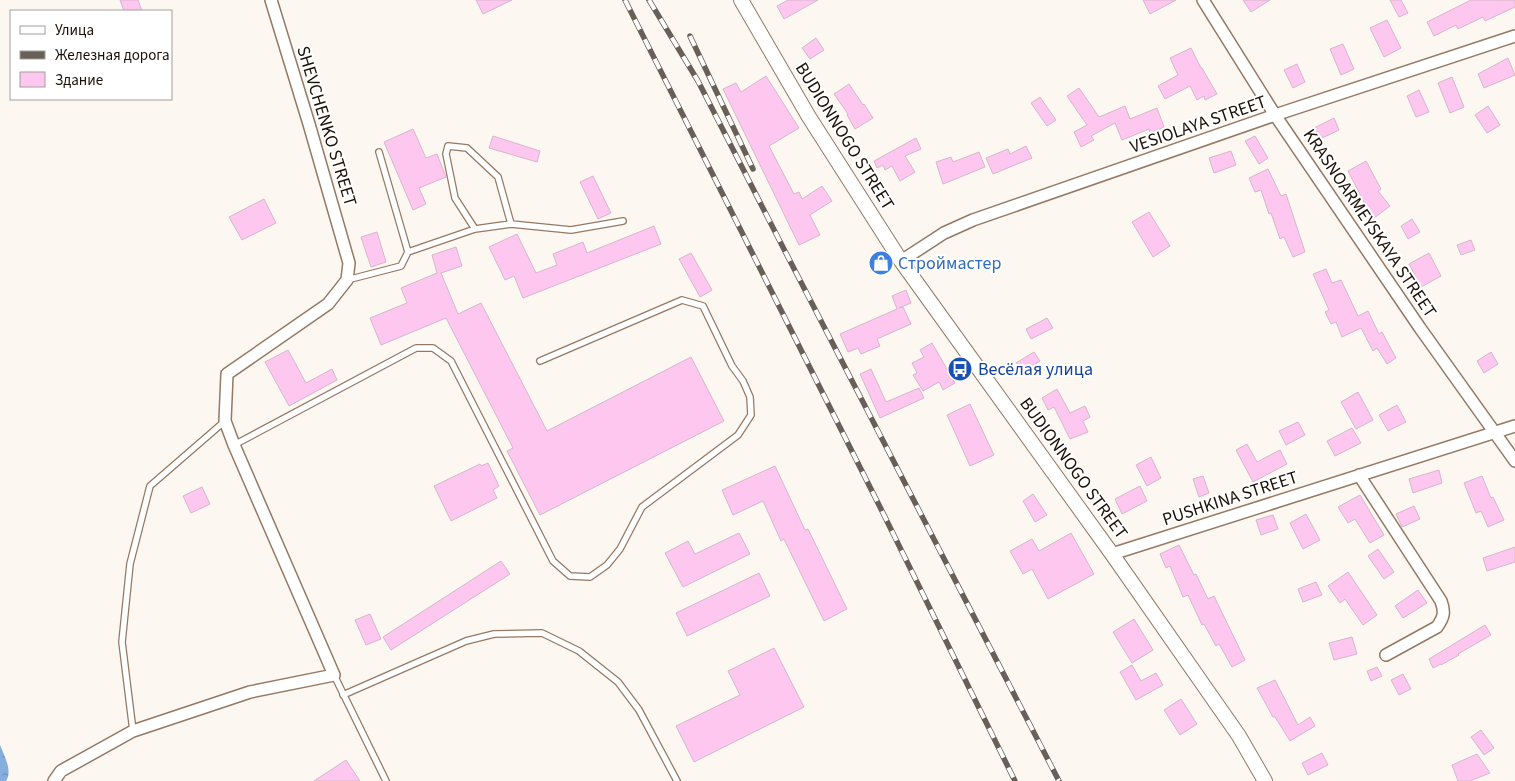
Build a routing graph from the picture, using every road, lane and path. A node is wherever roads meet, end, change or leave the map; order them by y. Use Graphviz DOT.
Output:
graph roads {
  1 [pos="271,0"];
  2 [pos="741,0"];
  3 [pos="1203,0"];
  4 [pos="1515,36"];
  5 [pos="1276,115"];
  6 [pos="379,152"];
  7 [pos="623,221"];
  8 [pos="512,224"];
  9 [pos="475,229"];
  10 [pos="408,252"];
  11 [pos="900,260"];
  12 [pos="347,280"];
  13 [pos="540,361"];
  14 [pos="225,421"];
  15 [pos="1515,426"];
  16 [pos="1495,433"];
  17 [pos="234,445"];
  18 [pos="1515,461"];
  19 [pos="1359,475"];
  20 [pos="1112,554"];
  21 [pos="1386,655"];
  22 [pos="334,675"];
  23 [pos="343,695"];
  24 [pos="133,731"];
  25 [pos="54,781"];
  26 [pos="386,781"];
  27 [pos="677,781"];
  28 [pos="1265,781"];
  1 -- 12 [label="street, SHEVCHENKO STREET"];
  2 -- 11 [label="street, BUDIONNOGO STREET"];
  3 -- 5 [label="street, KRASNOARMEYSKAYA STREET"];
  4 -- 5 [label="street, VESIOLAYA STREET"];
  5 -- 11 [label="street, VESIOLAYA STREET"];
  5 -- 16 [label="street, KRASNOARMEYSKAYA STREET"];
  6 -- 10 [label="lane"];
  7 -- 8 [label="lane"];
  8 -- 9 [label="lane"];
  8 -- 9 [label="lane"];
  9 -- 10 [label="lane"];
  10 -- 12 [label="lane"];
  11 -- 20 [label="street, BUDIONNOGO STREET"];
  12 -- 14 [label="street"];
  13 -- 17 [label="lane"];
  14 -- 17 [label="street"];
  14 -- 24 [label="lane"];
  15 -- 16 [label="street, PUSHKINA STREET"];
  16 -- 18 [label="street, KRASNOARMEYSKAYA STREET"];
  16 -- 19 [label="street, PUSHKINA STREET"];
  17 -- 22 [label="street"];
  19 -- 20 [label="street, PUSHKINA STREET"];
  19 -- 21 [label="street"];
  20 -- 28 [label="street, BUDIONNOGO STREET"];
  22 -- 23 [label="lane"];
  22 -- 24 [label="street"];
  23 -- 26 [label="lane"];
  23 -- 27 [label="lane"];
  24 -- 25 [label="street"];
}
